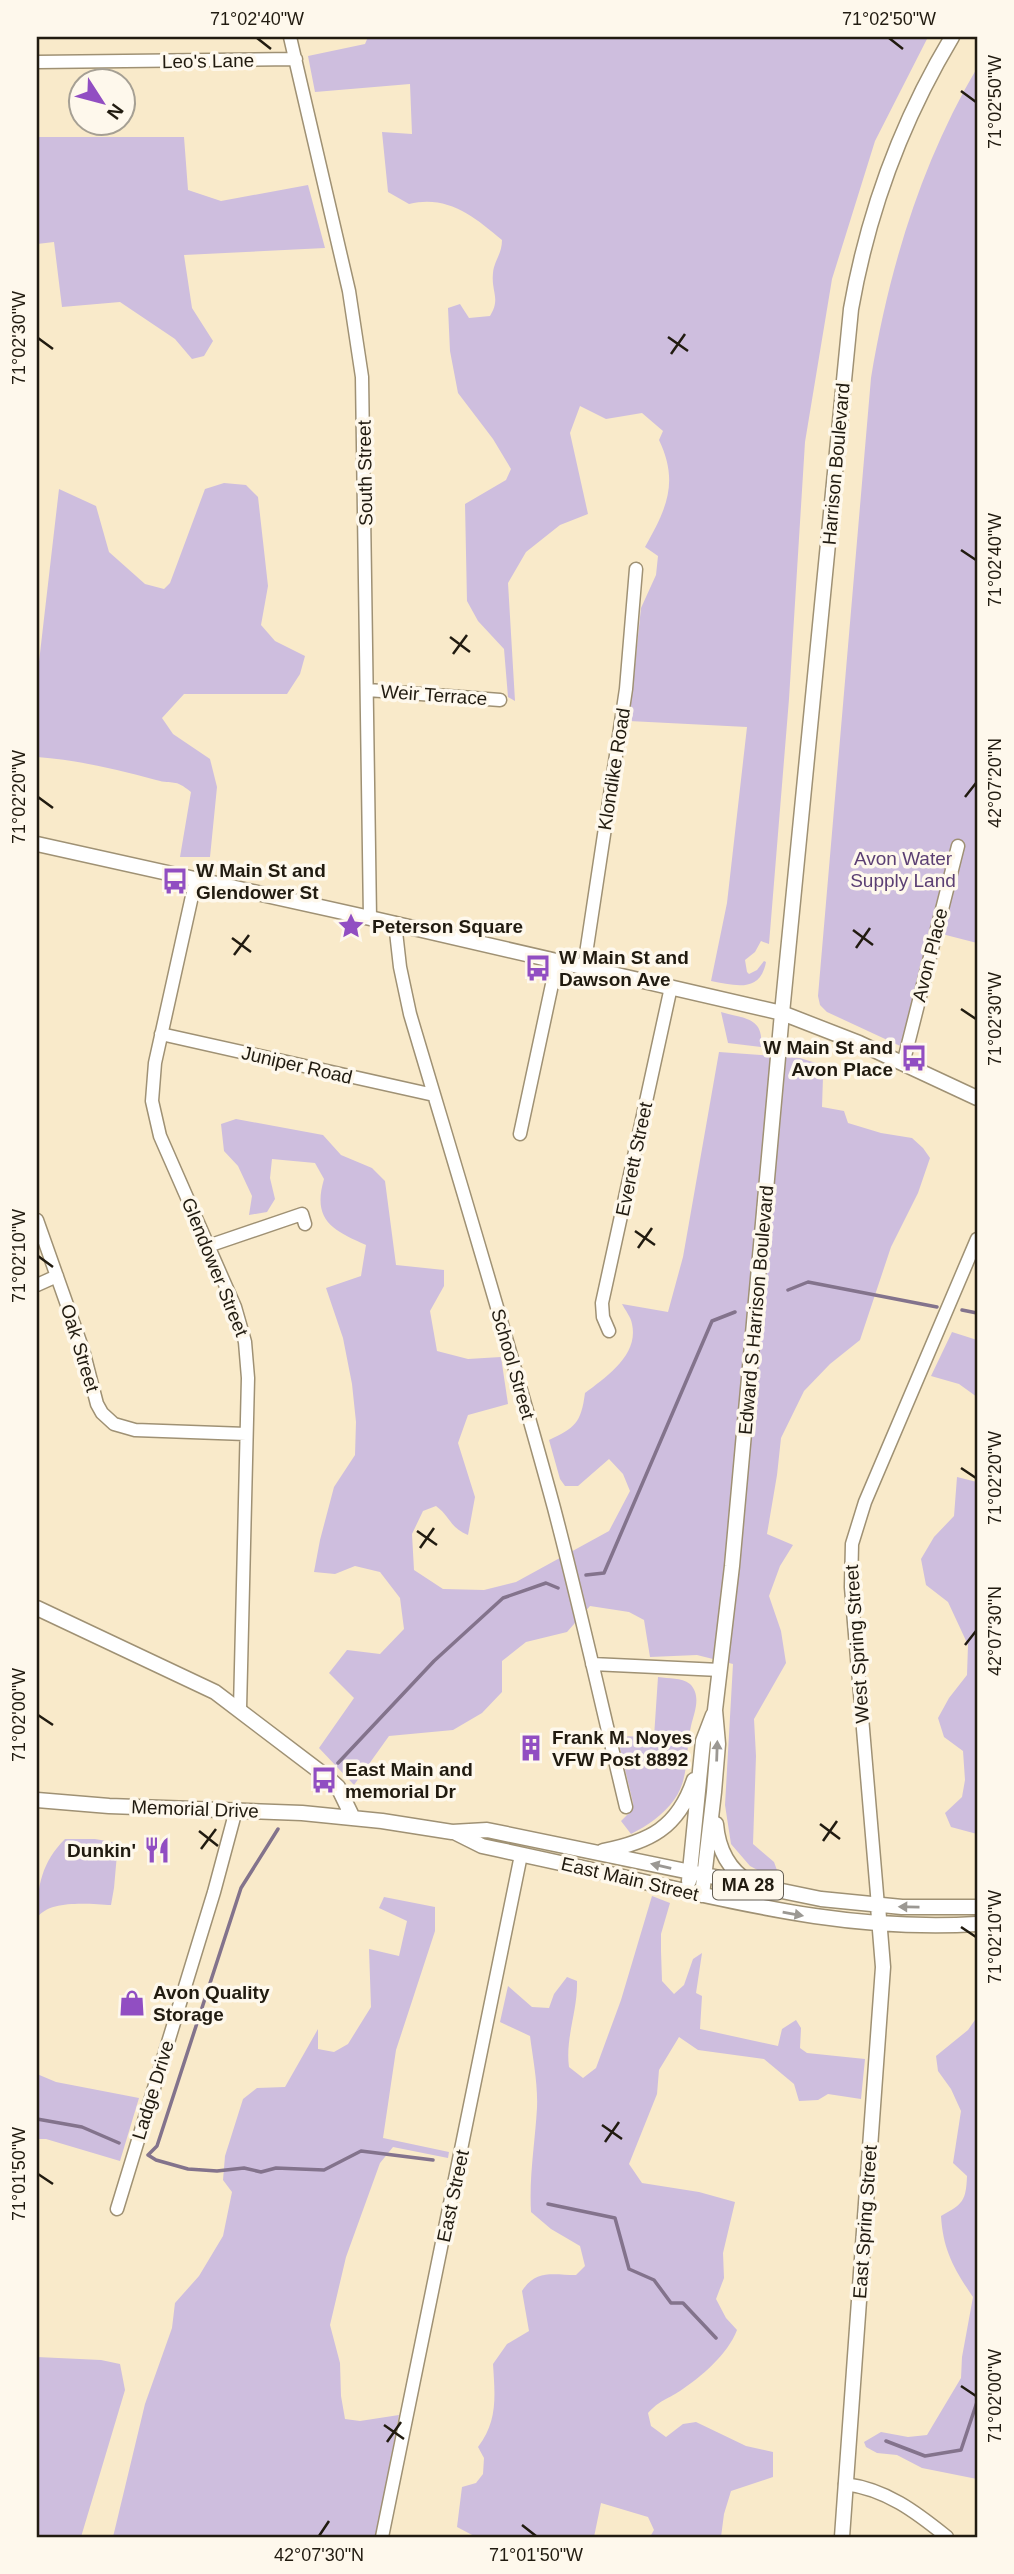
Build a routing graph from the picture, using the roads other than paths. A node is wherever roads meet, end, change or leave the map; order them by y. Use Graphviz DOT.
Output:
graph roads {
  1 [pos="290,37"];
  2 [pos="952,37"];
  3 [pos="296,59"];
  4 [pos="37,62"];
  5 [pos="636,569"];
  6 [pos="368,690"];
  7 [pos="500,700"];
  8 [pos="37,844"];
  9 [pos="958,846"];
  10 [pos="196,878"];
  11 [pos="792,909"];
  12 [pos="370,918"];
  13 [pos="395,923"];
  14 [pos="557,961"];
  15 [pos="584,967"];
  16 [pos="671,988"];
  17 [pos="782,1013"];
  18 [pos="160,1034"];
  19 [pos="903,1065"];
  20 [pos="434,1096"];
  21 [pos="977,1098"];
  22 [pos="520,1134"];
  23 [pos="37,1220"];
  24 [pos="305,1224"];
  25 [pos="977,1239"];
  26 [pos="208,1246"];
  27 [pos="57,1276"];
  28 [pos="37,1285"];
  29 [pos="609,1331"];
  30 [pos="246,1434"];
  31 [pos="37,1608"];
  32 [pos="592,1664"];
  33 [pos="720,1670"];
  34 [pos="240,1709"];
  35 [pos="715,1710"];
  36 [pos="703,1741"];
  37 [pos="715,1792"];
  38 [pos="37,1800"];
  39 [pos="626,1807"];
  40 [pos="236,1810"];
  41 [pos="353,1818"];
  42 [pos="452,1832"];
  43 [pos="598,1852"];
  44 [pos="521,1854"];
  45 [pos="691,1873"];
  46 [pos="706,1876"];
  47 [pos="757,1887"];
  48 [pos="687,1891"];
  49 [pos="702,1895"];
  50 [pos="878,1906"];
  51 [pos="977,1908"];
  52 [pos="977,1923"];
  53 [pos="880,1924"];
  54 [pos="117,2209"];
  55 [pos="845,2484"];
  56 [pos="382,2537"];
  57 [pos="842,2537"];
  58 [pos="947,2537"];
  1 -- 3 [label="street, South Street"];
  2 -- 11 [label="main road, Harrison Boulevard"];
  3 -- 4 [label="street, Leo's Lane"];
  3 -- 6 [label="street, South Street"];
  5 -- 15 [label="street, Klondike Road"];
  6 -- 7 [label="street, Weir Terrace"];
  6 -- 12 [label="street, South Street"];
  8 -- 10 [label="main road"];
  9 -- 19 [label="street, Avon Place"];
  10 -- 12 [label="main road"];
  10 -- 18 [label="street, Glendower Street"];
  11 -- 17 [label="main road, Edward S Harrison Boulevard"];
  12 -- 13 [label="main road"];
  13 -- 14 [label="main road"];
  13 -- 20 [label="street, School Street"];
  14 -- 15 [label="main road"];
  14 -- 22 [label="street"];
  15 -- 16 [label="main road"];
  16 -- 17 [label="main road"];
  16 -- 29 [label="street, Everett Street"];
  17 -- 19 [label="main road"];
  17 -- 33 [label="main road, Edward S Harrison Boulevard"];
  18 -- 20 [label="street, Juniper Road"];
  18 -- 26 [label="street, Glendower Street"];
  19 -- 21 [label="main road"];
  20 -- 32 [label="street, School Street"];
  23 -- 27 [label="street, Oak Street"];
  24 -- 26 [label="street"];
  25 -- 50 [label="street, West Spring Street"];
  26 -- 30 [label="street, Glendower Street"];
  27 -- 28 [label="street"];
  27 -- 30 [label="street, Oak Street"];
  30 -- 34 [label="street, Glendower Street"];
  31 -- 34 [label="main road"];
  32 -- 33 [label="street"];
  32 -- 39 [label="street, School Street"];
  33 -- 35 [label="main road, Edward S Harrison Boulevard"];
  34 -- 41 [label="main road"];
  35 -- 36 [label="main road, Edward S Harrison Boulevard"];
  37 -- 35 [label="main road, Edward S Harrison Boulevard, one-way"];
  36 -- 43 [label="main road"];
  36 -- 45 [label="main road, Edward S Harrison Boulevard"];
  37 -- 46 [label="main road, Edward S Harrison Boulevard"];
  37 -- 47 [label="main road"];
  38 -- 40 [label="main road, Memorial Drive / MA 28"];
  40 -- 41 [label="main road, Memorial Drive / MA 28"];
  40 -- 54 [label="street, Ladge Drive"];
  41 -- 42 [label="main road, East Main Street / MA 28"];
  42 -- 43 [label="main road, East Main Street / MA 28"];
  42 -- 44 [label="main road, East Main Street / MA 28"];
  45 -- 43 [label="main road, East Main Street / MA 28, one-way"];
  44 -- 48 [label="main road, East Main Street / MA 28"];
  44 -- 56 [label="street, East Street"];
  45 -- 46 [label="main road, East Main Street / MA 28"];
  45 -- 48 [label="main road, Edward S Harrison Boulevard"];
  46 -- 47 [label="main road, East Main Street / MA 28"];
  46 -- 49 [label="main road, Edward S Harrison Boulevard"];
  47 -- 50 [label="main road, East Main Street / MA 28"];
  48 -- 49 [label="main road, East Main Street / MA 28"];
  49 -- 53 [label="main road, East Main Street / MA 28, one-way"];
  51 -- 50 [label="main road, East Main Street / MA 28, one-way"];
  50 -- 53 [label="main road, East Spring Street"];
  52 -- 53 [label="main road, East Main Street / MA 28"];
  53 -- 55 [label="main road, East Spring Street"];
  55 -- 57 [label="main road, East Spring Street"];
  55 -- 58 [label="street"];
}
